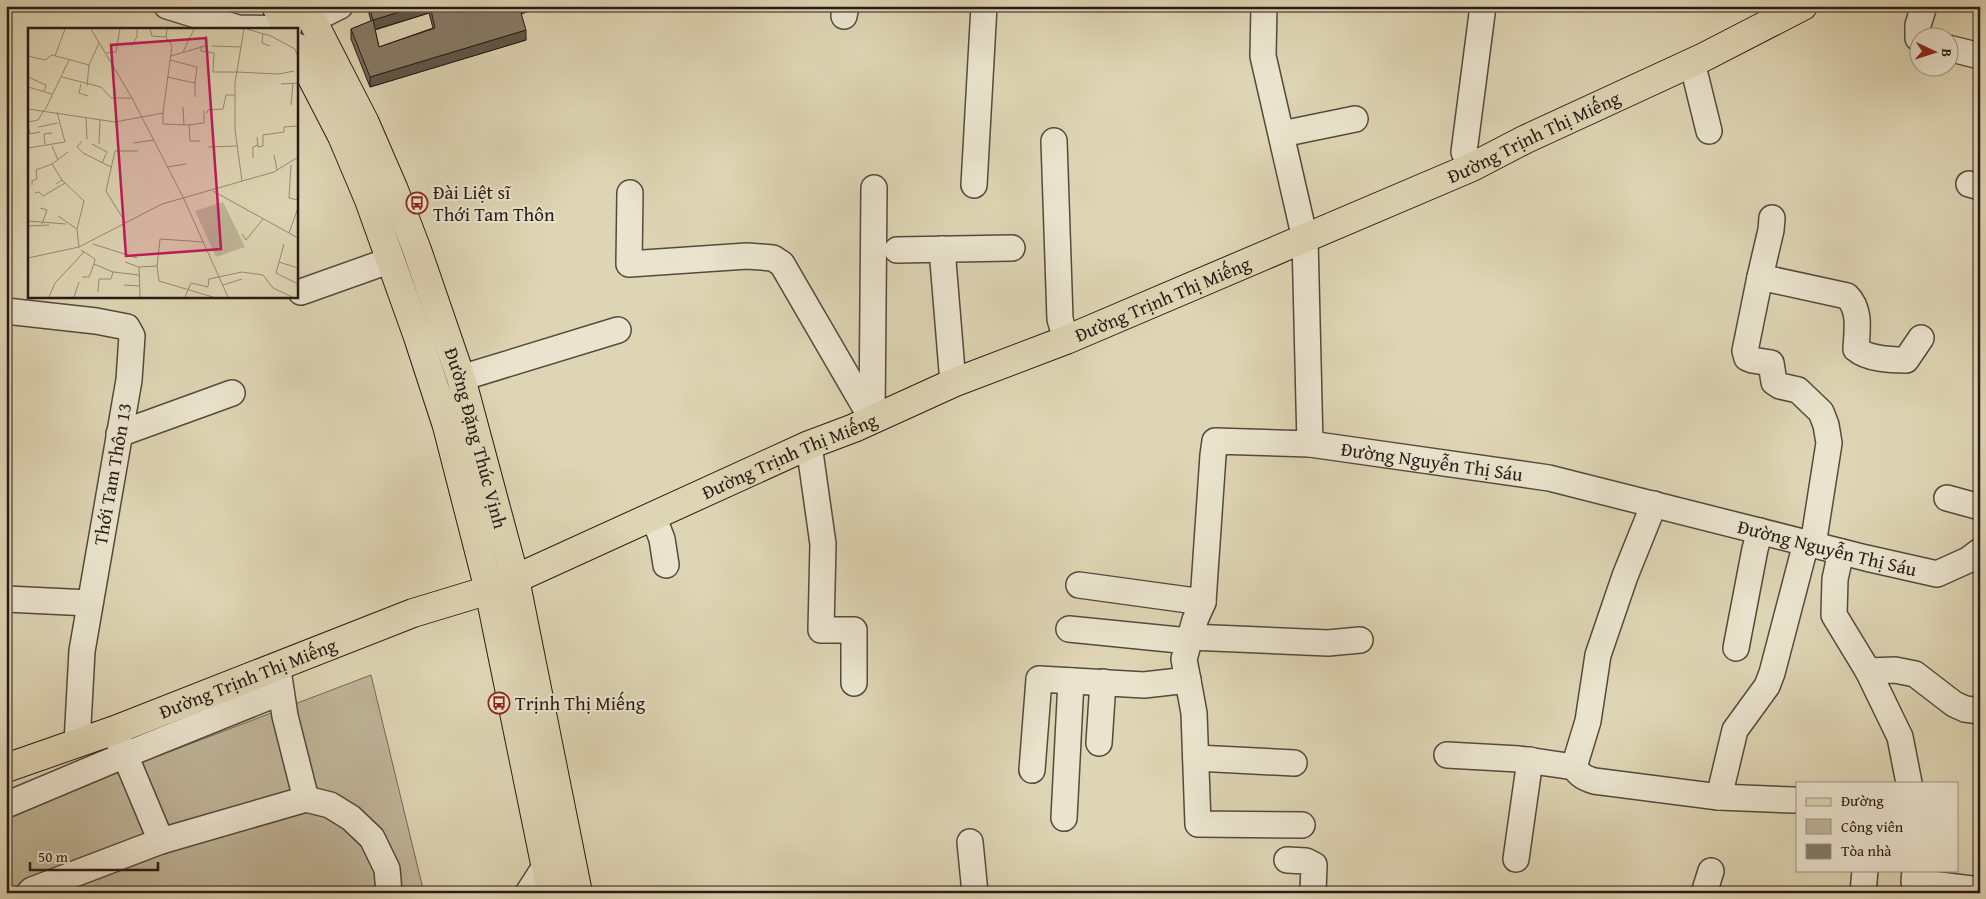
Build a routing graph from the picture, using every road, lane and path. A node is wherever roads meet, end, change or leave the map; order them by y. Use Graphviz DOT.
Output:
graph roads {
  1 [pos="276,6"];
  2 [pos="340,6"];
  3 [pos="984,6"];
  4 [pos="1264,6"];
  5 [pos="1483,6"];
  6 [pos="1803,6"];
  7 [pos="1924,6"];
  8 [pos="181,16"];
  9 [pos="298,21"];
  10 [pos="1918,28"];
  11 [pos="1958,50"];
  12 [pos="298,51"];
  13 [pos="1980,56"];
  14 [pos="1692,62"];
  15 [pos="1355,119"];
  16 [pos="1709,131"];
  17 [pos="1282,134"];
  18 [pos="1054,141"];
  19 [pos="1472,167"];
  20 [pos="974,185"];
  21 [pos="874,188"];
  22 [pos="630,193"];
  23 [pos="1772,218"];
  24 [pos="1305,239"];
  25 [pos="1012,248"];
  26 [pos="942,249"];
  27 [pos="897,250"];
  28 [pos="391,260"];
  29 [pos="1760,277"];
  30 [pos="301,292"];
  31 [pos="6,311"];
  32 [pos="618,330"];
  33 [pos="1921,338"];
  34 [pos="1066,340"];
  35 [pos="461,378"];
  36 [pos="953,384"];
  37 [pos="232,393"];
  38 [pos="872,419"];
  39 [pos="119,434"];
  40 [pos="1310,444"];
  41 [pos="809,445"];
  42 [pos="1948,498"];
  43 [pos="1654,504"];
  44 [pos="1980,507"];
  45 [pos="653,516"];
  46 [pos="1760,531"];
  47 [pos="1810,544"];
  48 [pos="1980,551"];
  49 [pos="1841,552"];
  50 [pos="666,565"];
  51 [pos="515,579"];
  52 [pos="1079,584"];
  53 [pos="489,590"];
  54 [pos="6,599"];
  55 [pos="1203,602"];
  56 [pos="90,603"];
  57 [pos="1069,629"];
  58 [pos="1190,639"];
  59 [pos="1360,640"];
  60 [pos="1736,648"];
  61 [pos="277,665"];
  62 [pos="1868,671"];
  63 [pos="1071,680"];
  64 [pos="1188,680"];
  65 [pos="1102,682"];
  66 [pos="854,683"];
  67 [pos="281,692"];
  68 [pos="1980,711"];
  69 [pos="115,730"];
  70 [pos="1099,743"];
  71 [pos="77,744"];
  72 [pos="1448,755"];
  73 [pos="125,756"];
  74 [pos="1196,758"];
  75 [pos="1530,760"];
  76 [pos="1294,763"];
  77 [pos="1574,767"];
  78 [pos="6,768"];
  79 [pos="1032,770"];
  80 [pos="1910,782"];
  81 [pos="1719,797"];
  82 [pos="306,799"];
  83 [pos="1794,800"];
  84 [pos="6,805"];
  85 [pos="1064,818"];
  86 [pos="1302,825"];
  87 [pos="161,841"];
  88 [pos="970,842"];
  89 [pos="1516,859"];
  90 [pos="1287,860"];
  91 [pos="546,865"];
  92 [pos="1865,872"];
  93 [pos="1915,872"];
  94 [pos="1980,890"];
  95 [pos="29,893"];
  96 [pos="389,893"];
  97 [pos="528,893"];
  98 [pos="551,893"];
  99 [pos="578,893"];
  100 [pos="975,893"];
  101 [pos="1313,893"];
  102 [pos="1863,893"];
  1 -- 9 [label="main road, Đường Đặng Thúc Vịnh"];
  2 -- 9 [label="street"];
  3 -- 20 [label="street"];
  4 -- 17 [label="street"];
  5 -- 19 [label="street"];
  6 -- 14 [label="main road, Đường Trịnh Thị Miếng"];
  7 -- 10 [label="street"];
  8 -- 9 [label="street"];
  9 -- 35 [label="main road, Đường Đặng Thúc Vịnh"];
  11 -- 13 [label="street"];
  12 -- 28 [label="main road, Đường Đặng Thúc Vịnh"];
  14 -- 16 [label="street"];
  14 -- 19 [label="main road, Đường Trịnh Thị Miếng"];
  15 -- 17 [label="street"];
  17 -- 24 [label="street"];
  18 -- 34 [label="street"];
  19 -- 24 [label="main road, Đường Trịnh Thị Miếng"];
  21 -- 38 [label="street"];
  22 -- 38 [label="street"];
  23 -- 29 [label="street"];
  24 -- 34 [label="main road, Đường Trịnh Thị Miếng"];
  24 -- 40 [label="street"];
  25 -- 26 [label="street"];
  26 -- 27 [label="street"];
  26 -- 36 [label="street"];
  28 -- 30 [label="street"];
  28 -- 53 [label="main road, Đường Đặng Thúc Vịnh"];
  29 -- 33 [label="street"];
  29 -- 47 [label="street"];
  31 -- 39 [label="street, Thới Tam Thôn 13"];
  32 -- 35 [label="street"];
  34 -- 36 [label="main road, Đường Trịnh Thị Miếng"];
  35 -- 51 [label="main road, Đường Đặng Thúc Vịnh"];
  36 -- 38 [label="main road, Đường Trịnh Thị Miếng"];
  37 -- 39 [label="street"];
  38 -- 41 [label="main road, Đường Trịnh Thị Miếng"];
  39 -- 56 [label="street, Thới Tam Thôn 13"];
  40 -- 43 [label="street, Đường Nguyễn Thị Sáu"];
  40 -- 55 [label="street, Đường Nguyễn Thị Sáu"];
  41 -- 45 [label="main road, Đường Trịnh Thị Miếng"];
  41 -- 66 [label="street"];
  42 -- 44 [label="street"];
  43 -- 46 [label="street, Đường Nguyễn Thị Sáu"];
  43 -- 77 [label="street"];
  45 -- 50 [label="street"];
  45 -- 51 [label="main road, Đường Trịnh Thị Miếng"];
  46 -- 47 [label="street, Đường Nguyễn Thị Sáu"];
  46 -- 60 [label="street"];
  47 -- 49 [label="street, Đường Nguyễn Thị Sáu"];
  47 -- 81 [label="street"];
  48 -- 49 [label="street, Đường Nguyễn Thị Sáu"];
  49 -- 62 [label="street"];
  51 -- 53 [label="main road, Đường Trịnh Thị Miếng"];
  51 -- 99 [label="main road, Đường Đặng Thúc Vịnh"];
  52 -- 55 [label="street"];
  53 -- 61 [label="main road, Đường Trịnh Thị Miếng"];
  53 -- 91 [label="main road, Đường Đặng Thúc Vịnh"];
  54 -- 56 [label="street"];
  55 -- 58 [label="street"];
  56 -- 71 [label="street, Thới Tam Thôn 13"];
  57 -- 58 [label="street"];
  58 -- 59 [label="street"];
  58 -- 64 [label="street"];
  61 -- 67 [label="street"];
  61 -- 69 [label="main road, Đường Trịnh Thị Miếng"];
  62 -- 68 [label="street"];
  62 -- 80 [label="street"];
  63 -- 65 [label="street"];
  63 -- 79 [label="street"];
  63 -- 85 [label="street"];
  64 -- 65 [label="street"];
  64 -- 74 [label="street"];
  65 -- 70 [label="street"];
  67 -- 73 [label="street"];
  67 -- 82 [label="street"];
  69 -- 71 [label="main road, Đường Trịnh Thị Miếng"];
  69 -- 73 [label="street"];
  71 -- 78 [label="main road, Đường Trịnh Thị Miếng"];
  72 -- 75 [label="street"];
  73 -- 84 [label="street"];
  73 -- 87 [label="street"];
  74 -- 76 [label="street"];
  74 -- 86 [label="street"];
  75 -- 77 [label="street"];
  75 -- 89 [label="street"];
  77 -- 81 [label="street"];
  81 -- 83 [label="street"];
  82 -- 87 [label="street"];
  82 -- 96 [label="street"];
  87 -- 95 [label="street"];
  88 -- 100 [label="street"];
  90 -- 101 [label="street"];
  91 -- 97 [label="street"];
  91 -- 98 [label="main road, Đường Đặng Thúc Vịnh"];
  92 -- 102 [label="street"];
  93 -- 94 [label="street"];
}
